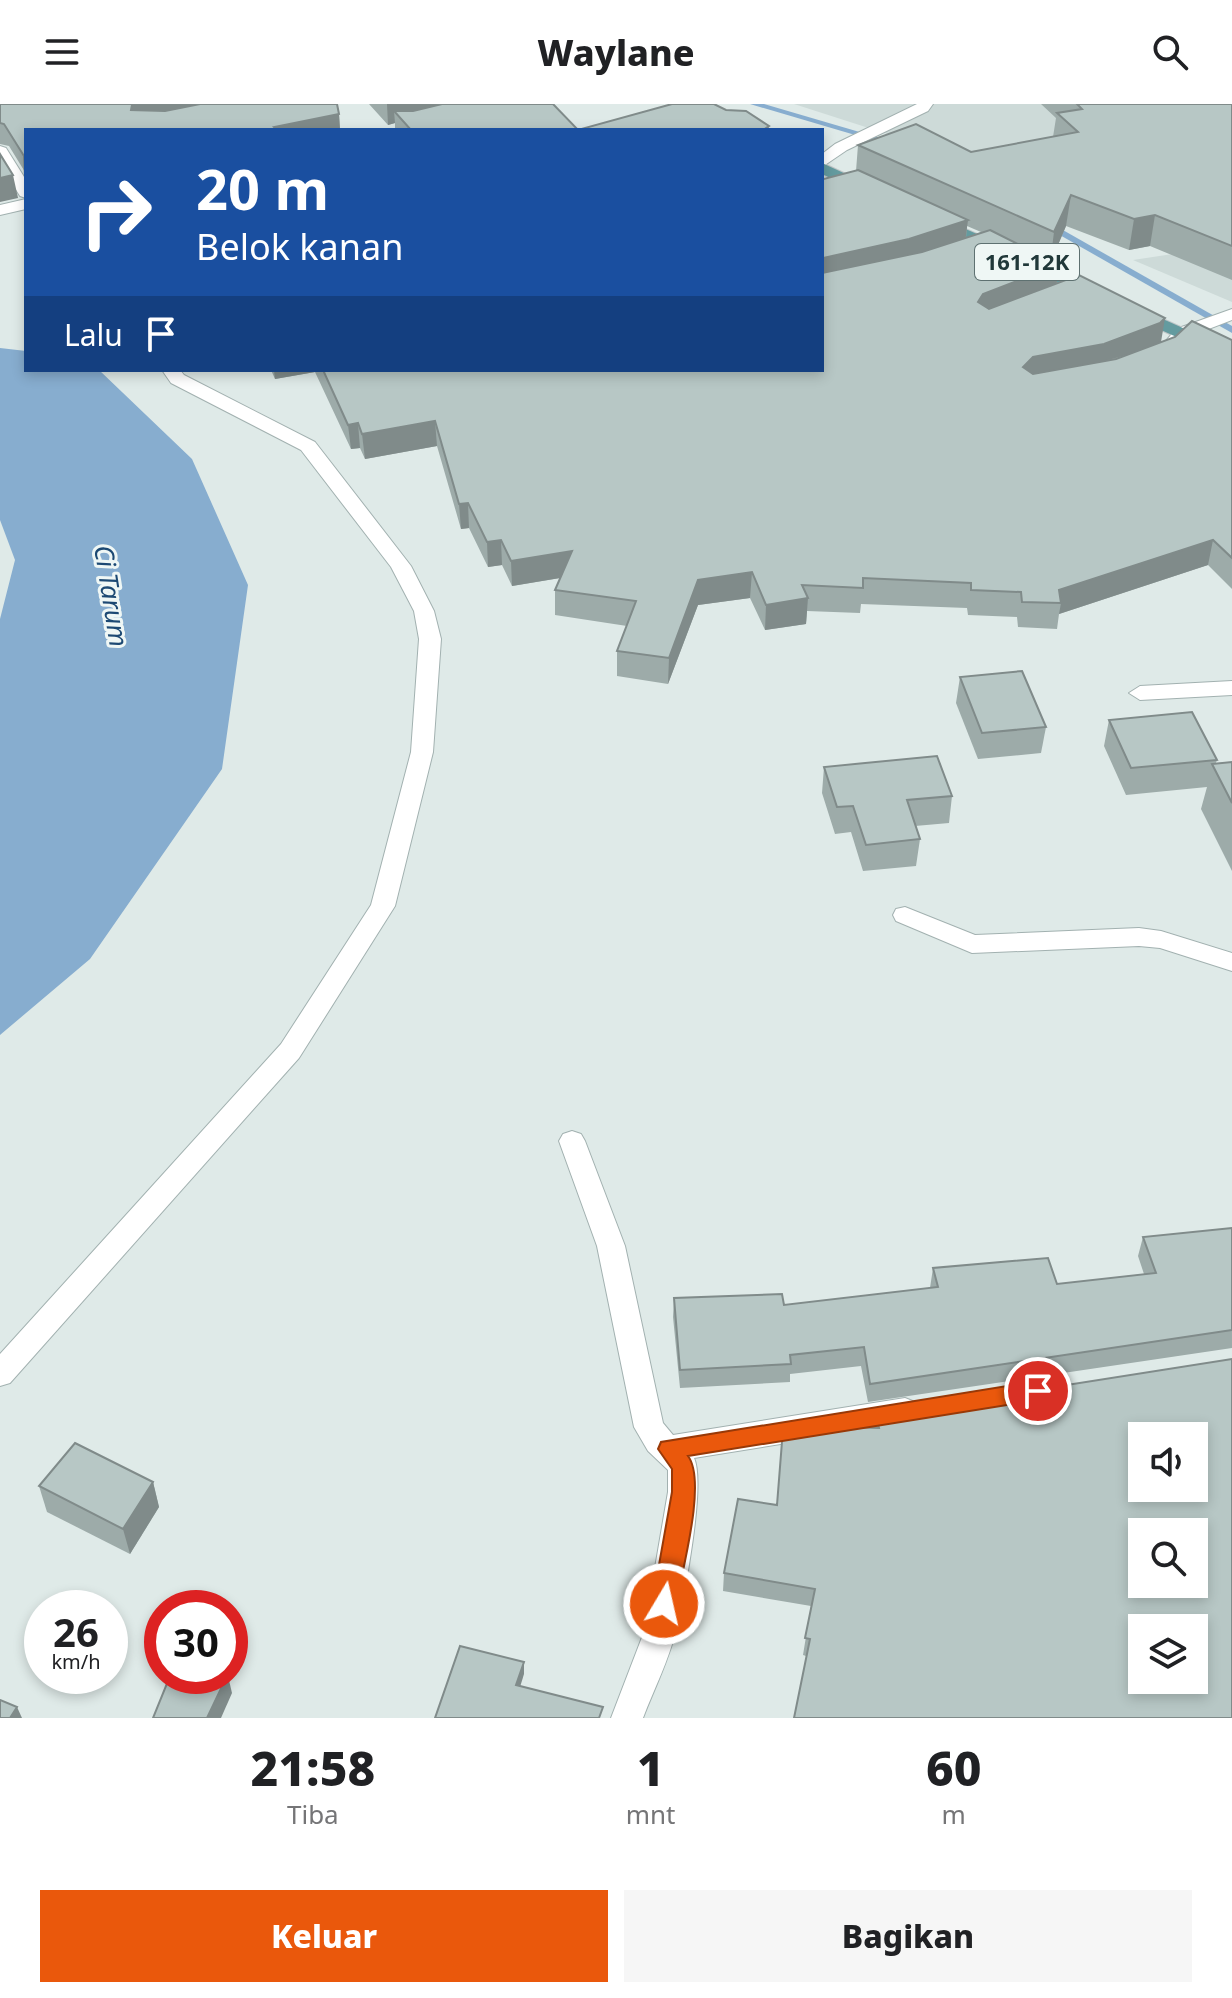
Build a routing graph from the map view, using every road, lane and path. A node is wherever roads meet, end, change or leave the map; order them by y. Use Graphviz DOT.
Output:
graph roads {
  1 [pos="925,104"];
  2 [pos="2,154"];
  3 [pos="24,154"];
  4 [pos="824,160"];
  5 [pos="824,169"];
  6 [pos="858,185"];
  7 [pos="24,190"];
  8 [pos="834,191"];
  9 [pos="886,198"];
  10 [pos="24,204"];
  11 [pos="0,210"];
  12 [pos="915,211"];
  13 [pos="986,244"];
  14 [pos="957,254"];
  15 [pos="1081,287"];
  16 [pos="1058,296"];
  17 [pos="1230,315"];
  18 [pos="1182,333"];
  19 [pos="1163,354"];
  20 [pos="1232,357"];
  21 [pos="172,372"];
  22 [pos="1232,688"];
  23 [pos="1140,693"];
  24 [pos="905,915"];
  25 [pos="1232,962"];
  26 [pos="572,1141"];
  27 [pos="0,1374"];
  28 [pos="939,1406"];
  29 [pos="669,1449"];
  30 [pos="627,1718"];
  1 -- 4 [label="street"];
  2 -- 3 [label="street"];
  2 -- 7 [label="street"];
  5 -- 6 [label="main road"];
  6 -- 8 [label="street"];
  6 -- 9 [label="main road"];
  10 -- 11 [label="street"];
  12 -- 13 [label="main road, 161-12K"];
  13 -- 14 [label="street"];
  13 -- 15 [label="main road, 161-12K"];
  15 -- 16 [label="street"];
  15 -- 18 [label="main road, 161-12K"];
  17 -- 18 [label="street"];
  18 -- 19 [label="street"];
  18 -- 20 [label="main road, 161-12K"];
  21 -- 27 [label="street"];
  22 -- 23 [label="street"];
  24 -- 25 [label="street"];
  26 -- 29 [label="street"];
  28 -- 29 [label="street"];
  29 -- 30 [label="street"];
}
